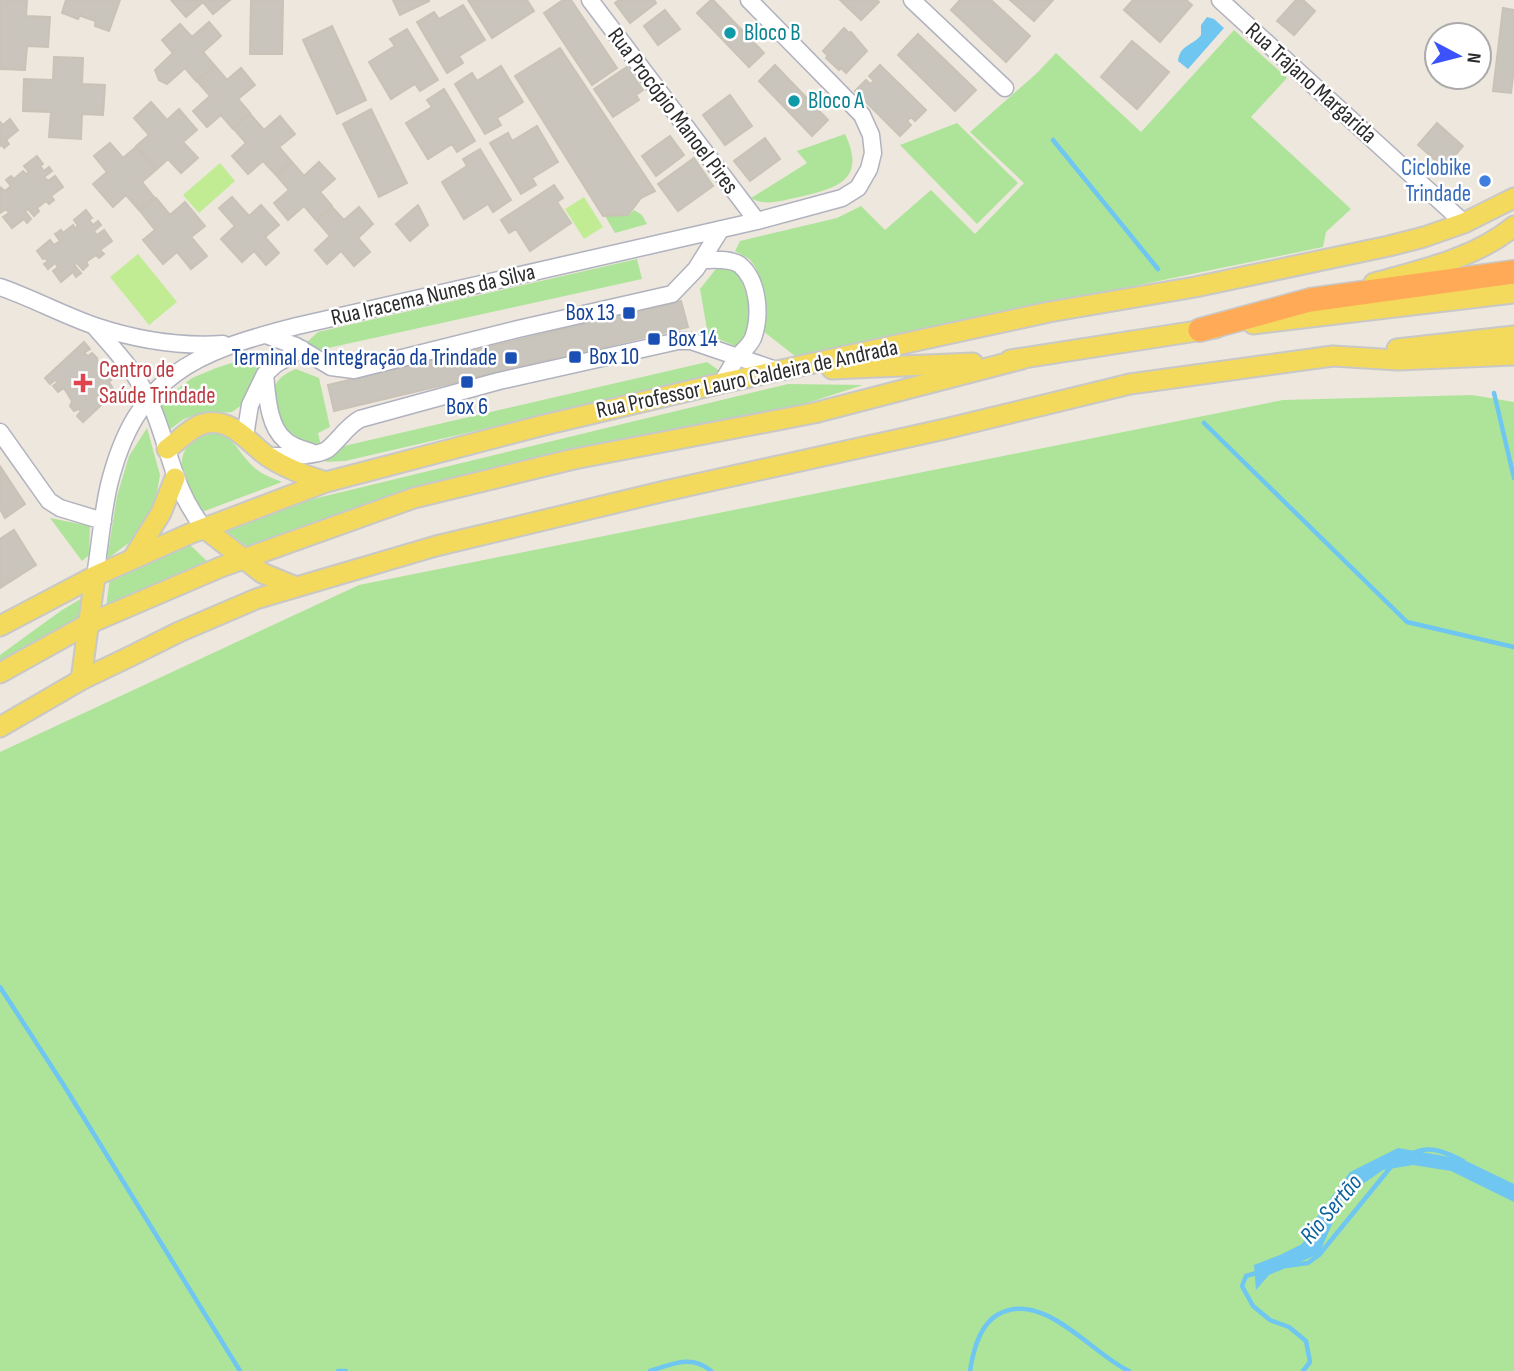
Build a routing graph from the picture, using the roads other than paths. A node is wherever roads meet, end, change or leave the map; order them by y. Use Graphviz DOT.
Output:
graph roads {
  1 [pos="590,0"];
  2 [pos="750,0"];
  3 [pos="912,0"];
  4 [pos="1220,0"];
  5 [pos="1005,89"];
  6 [pos="1514,198"];
  7 [pos="757,221"];
  8 [pos="1464,223"];
  9 [pos="1514,226"];
  10 [pos="721,229"];
  11 [pos="702,260"];
  12 [pos="1514,272"];
  13 [pos="0,287"];
  14 [pos="1514,293"];
  15 [pos="1310,300"];
  16 [pos="94,326"];
  17 [pos="1200,330"];
  18 [pos="264,334"];
  19 [pos="1514,336"];
  20 [pos="236,344"];
  21 [pos="302,349"];
  22 [pos="1514,355"];
  23 [pos="1333,356"];
  24 [pos="737,357"];
  25 [pos="1022,359"];
  26 [pos="782,372"];
  27 [pos="265,374"];
  28 [pos="722,383"];
  29 [pos="148,397"];
  30 [pos="0,432"];
  31 [pos="245,436"];
  32 [pos="167,449"];
  33 [pos="315,453"];
  34 [pos="268,456"];
  35 [pos="175,478"];
  36 [pos="327,482"];
  37 [pos="103,521"];
  38 [pos="204,528"];
  39 [pos="242,559"];
  40 [pos="132,560"];
  41 [pos="96,576"];
  42 [pos="296,587"];
  43 [pos="88,624"];
  44 [pos="0,626"];
  45 [pos="0,673"];
  46 [pos="81,680"];
  47 [pos="0,727"];
  1 -- 7 [label="street, Rua Procópio Manoel Pires"];
  2 -- 7 [label="street, Rua Iracema Nunes da Silva"];
  3 -- 5 [label="street"];
  4 -- 8 [label="street, Rua Trajano Margarida"];
  6 -- 8 [label="main road, Rua Professor Lauro Caldeira de Andrada"];
  7 -- 10 [label="street, Rua Iracema Nunes da Silva"];
  8 -- 26 [label="main road, Rua Professor Lauro Caldeira de Andrada"];
  9 -- 15 [label="main road"];
  10 -- 11 [label="street"];
  10 -- 18 [label="street, Rua Iracema Nunes da Silva"];
  11 -- 21 [label="street"];
  11 -- 24 [label="street"];
  12 -- 15 [label="highway"];
  13 -- 16 [label="street"];
  14 -- 17 [label="main road"];
  15 -- 17 [label="highway"];
  16 -- 20 [label="street"];
  16 -- 29 [label="street"];
  17 -- 25 [label="main road"];
  18 -- 20 [label="street, Rua Iracema Nunes da Silva"];
  18 -- 21 [label="street"];
  19 -- 23 [label="main road"];
  20 -- 29 [label="street, Rua Iracema Nunes da Silva"];
  21 -- 27 [label="street"];
  22 -- 23 [label="main road"];
  23 -- 42 [label="main road"];
  24 -- 26 [label="street"];
  24 -- 28 [label="street"];
  24 -- 33 [label="street"];
  25 -- 26 [label="main road"];
  25 -- 39 [label="main road"];
  26 -- 28 [label="main road, Rua Professor Lauro Caldeira de Andrada"];
  27 -- 31 [label="street"];
  27 -- 33 [label="street"];
  28 -- 36 [label="main road, Rua Professor Lauro Caldeira de Andrada"];
  29 -- 32 [label="street"];
  29 -- 37 [label="street, Rua Iracema Nunes da Silva"];
  30 -- 37 [label="street"];
  31 -- 32 [label="main road"];
  31 -- 34 [label="main road"];
  32 -- 35 [label="street"];
  33 -- 34 [label="street"];
  34 -- 36 [label="main road"];
  35 -- 38 [label="street"];
  35 -- 40 [label="main road"];
  36 -- 38 [label="main road, Rua Professor Lauro Caldeira de Andrada"];
  37 -- 41 [label="street, Rua Iracema Nunes da Silva"];
  38 -- 39 [label="main road"];
  38 -- 40 [label="main road, Rua Professor Lauro Caldeira de Andrada"];
  39 -- 42 [label="main road"];
  39 -- 43 [label="main road"];
  40 -- 41 [label="main road, Rua Professor Lauro Caldeira de Andrada"];
  41 -- 43 [label="main road"];
  41 -- 44 [label="main road, Rua Professor Lauro Caldeira de Andrada"];
  42 -- 46 [label="main road"];
  43 -- 45 [label="main road"];
  43 -- 46 [label="main road"];
  46 -- 47 [label="main road"];
}
